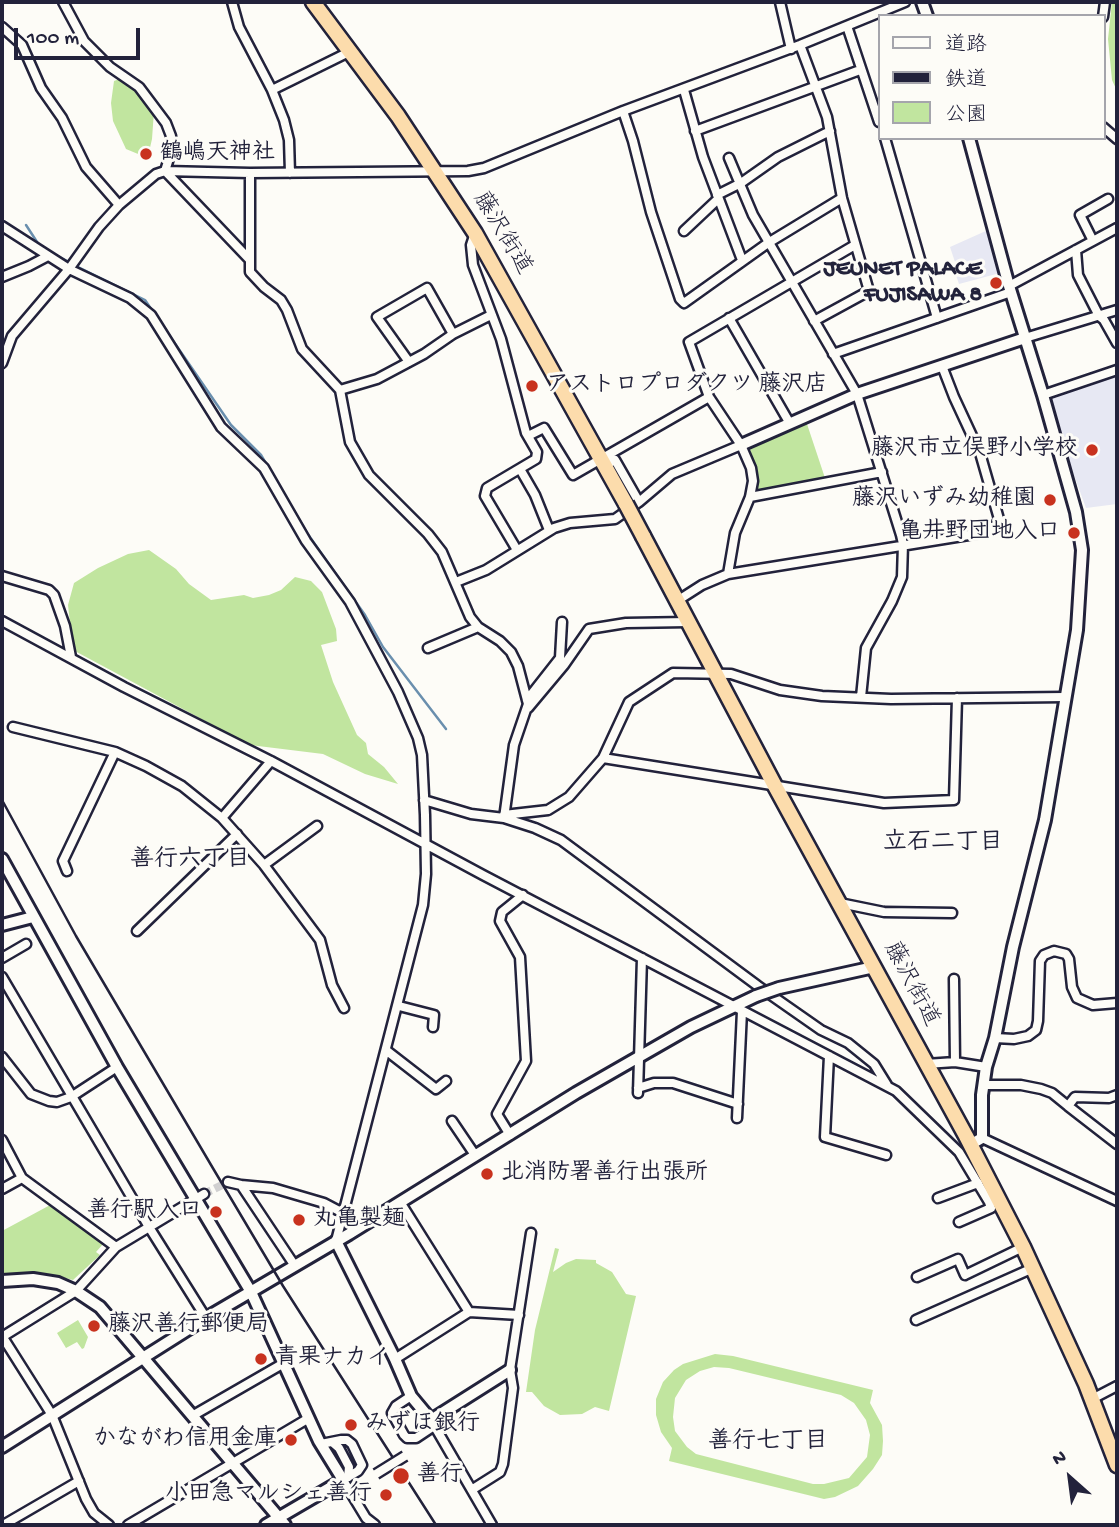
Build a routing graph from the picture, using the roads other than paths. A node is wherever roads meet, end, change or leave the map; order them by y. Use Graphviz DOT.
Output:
graph roads {
  1 [pos="63,2"];
  2 [pos="232,2"];
  3 [pos="313,2"];
  4 [pos="780,2"];
  5 [pos="905,2"];
  6 [pos="847,26"];
  7 [pos="2,27"];
  8 [pos="800,45"];
  9 [pos="791,49"];
  10 [pos="351,51"];
  11 [pos="860,70"];
  12 [pos="817,87"];
  13 [pos="272,90"];
  14 [pos="684,90"];
  15 [pos="623,111"];
  16 [pos="878,119"];
  17 [pos="695,131"];
  18 [pos="831,131"];
  19 [pos="886,140"];
  20 [pos="970,140"];
  21 [pos="729,158"];
  22 [pos="165,171"];
  23 [pos="435,171"];
  24 [pos="250,173"];
  25 [pos="290,173"];
  26 [pos="741,183"];
  27 [pos="717,197"];
  28 [pos="842,198"];
  29 [pos="1108,199"];
  30 [pos="119,205"];
  31 [pos="2,226"];
  32 [pos="1117,229"];
  33 [pos="684,230"];
  34 [pos="11,231"];
  35 [pos="475,233"];
  36 [pos="2,237"];
  37 [pos="1093,241"];
  38 [pos="768,243"];
  39 [pos="855,245"];
  40 [pos="1076,250"];
  41 [pos="48,256"];
  42 [pos="249,259"];
  43 [pos="743,260"];
  44 [pos="69,269"];
  45 [pos="2,277"];
  46 [pos="792,281"];
  47 [pos="1010,289"];
  48 [pos="1117,310"];
  49 [pos="491,315"];
  50 [pos="1098,316"];
  51 [pos="937,317"];
  52 [pos="729,318"];
  53 [pos="814,321"];
  54 [pos="453,334"];
  55 [pos="1025,338"];
  56 [pos="1117,343"];
  57 [pos="833,354"];
  58 [pos="409,362"];
  59 [pos="2,363"];
  60 [pos="942,366"];
  61 [pos="1117,370"];
  62 [pos="340,390"];
  63 [pos="857,394"];
  64 [pos="1044,395"];
  65 [pos="709,397"];
  66 [pos="789,422"];
  67 [pos="528,436"];
  68 [pos="741,445"];
  69 [pos="602,463"];
  70 [pos="520,469"];
  71 [pos="882,472"];
  72 [pos="750,497"];
  73 [pos="633,503"];
  74 [pos="549,530"];
  75 [pos="903,544"];
  76 [pos="517,550"];
  77 [pos="728,574"];
  78 [pos="2,576"];
  79 [pos="456,582"];
  80 [pos="677,601"];
  81 [pos="2,621"];
  82 [pos="562,622"];
  83 [pos="688,622"];
  84 [pos="478,626"];
  85 [pos="428,648"];
  86 [pos="71,657"];
  87 [pos="716,673"];
  88 [pos="861,697"];
  89 [pos="1065,697"];
  90 [pos="957,698"];
  91 [pos="527,700"];
  92 [pos="526,710"];
  93 [pos="13,727"];
  94 [pos="115,752"];
  95 [pos="603,758"];
  96 [pos="271,761"];
  97 [pos="775,786"];
  98 [pos="425,800"];
  99 [pos="504,816"];
  100 [pos="222,818"];
  101 [pos="317,826"];
  102 [pos="237,834"];
  103 [pos="426,843"];
  104 [pos="2,859"];
  105 [pos="264,865"];
  106 [pos="67,871"];
  107 [pos="523,895"];
  108 [pos="839,903"];
  109 [pos="952,913"];
  110 [pos="33,917"];
  111 [pos="2,925"];
  112 [pos="138,931"];
  113 [pos="26,944"];
  114 [pos="2,958"];
  115 [pos="642,958"];
  116 [pos="874,967"];
  117 [pos="2,977"];
  118 [pos="954,979"];
  119 [pos="1117,1003"];
  120 [pos="398,1006"];
  121 [pos="344,1008"];
  122 [pos="738,1009"];
  123 [pos="433,1027"];
  124 [pos="995,1038"];
  125 [pos="387,1051"];
  126 [pos="829,1056"];
  127 [pos="2,1057"];
  128 [pos="639,1057"];
  129 [pos="956,1062"];
  130 [pos="926,1063"];
  131 [pos="986,1066"];
  132 [pos="117,1068"];
  133 [pos="446,1081"];
  134 [pos="983,1085"];
  135 [pos="888,1087"];
  136 [pos="1117,1095"];
  137 [pos="71,1097"];
  138 [pos="738,1104"];
  139 [pos="1068,1105"];
  140 [pos="737,1118"];
  141 [pos="452,1121"];
  142 [pos="510,1135"];
  143 [pos="2,1140"];
  144 [pos="976,1141"];
  145 [pos="1117,1144"];
  146 [pos="475,1155"];
  147 [pos="886,1155"];
  148 [pos="22,1178"];
  149 [pos="229,1182"];
  150 [pos="978,1183"];
  151 [pos="240,1185"];
  152 [pos="2,1189"];
  153 [pos="201,1196"];
  154 [pos="938,1198"];
  155 [pos="993,1200"];
  156 [pos="1117,1201"];
  157 [pos="400,1202"];
  158 [pos="343,1213"];
  159 [pos="959,1222"];
  160 [pos="149,1227"];
  161 [pos="531,1233"];
  162 [pos="336,1241"];
  163 [pos="116,1247"];
  164 [pos="1023,1247"];
  165 [pos="295,1266"];
  166 [pos="1033,1268"];
  167 [pos="917,1277"];
  168 [pos="2,1281"];
  169 [pos="76,1291"];
  170 [pos="251,1292"];
  171 [pos="469,1312"];
  172 [pos="519,1315"];
  173 [pos="206,1318"];
  174 [pos="916,1320"];
  175 [pos="2,1337"];
  176 [pos="145,1357"];
  177 [pos="396,1359"];
  178 [pos="284,1363"];
  179 [pos="510,1370"];
  180 [pos="1117,1386"];
  181 [pos="411,1396"];
  182 [pos="1092,1399"];
  183 [pos="52,1415"];
  184 [pos="192,1416"];
  185 [pos="309,1418"];
  186 [pos="432,1423"];
  187 [pos="326,1443"];
  188 [pos="2,1447"];
  189 [pos="405,1456"];
  190 [pos="233,1464"];
  191 [pos="1117,1465"];
  192 [pos="376,1474"];
  193 [pos="346,1479"];
  194 [pos="79,1481"];
  195 [pos="473,1489"];
  196 [pos="2,1518"];
  197 [pos="282,1521"];
  198 [pos="5,1525"];
  199 [pos="109,1525"];
  200 [pos="128,1525"];
  201 [pos="266,1525"];
  202 [pos="375,1525"];
  203 [pos="492,1525"];
  1 -- 22 [label="street"];
  2 -- 13 [label="street"];
  3 -- 10 [label="highway, 藤沢街道"];
  4 -- 9 [label="street"];
  5 -- 6 [label="street"];
  6 -- 8 [label="street"];
  6 -- 11 [label="street"];
  7 -- 30 [label="street"];
  8 -- 9 [label="street"];
  8 -- 12 [label="street"];
  9 -- 14 [label="street"];
  10 -- 13 [label="street"];
  10 -- 23 [label="highway, 藤沢街道"];
  11 -- 12 [label="street"];
  11 -- 16 [label="street"];
  12 -- 17 [label="street"];
  12 -- 18 [label="street"];
  13 -- 25 [label="street"];
  14 -- 15 [label="street"];
  14 -- 17 [label="street"];
  15 -- 23 [label="street"];
  15 -- 43 [label="street"];
  17 -- 27 [label="street"];
  18 -- 26 [label="street"];
  18 -- 28 [label="street"];
  19 -- 51 [label="street"];
  20 -- 47 [label="street"];
  21 -- 26 [label="street"];
  22 -- 24 [label="street"];
  22 -- 30 [label="street"];
  22 -- 42 [label="street"];
  23 -- 25 [label="street"];
  23 -- 35 [label="highway, 藤沢街道"];
  24 -- 25 [label="street"];
  24 -- 42 [label="street"];
  26 -- 27 [label="street"];
  26 -- 38 [label="street"];
  27 -- 33 [label="street"];
  27 -- 43 [label="street"];
  28 -- 38 [label="street"];
  28 -- 39 [label="street"];
  29 -- 37 [label="street"];
  30 -- 44 [label="street"];
  31 -- 34 [label="street"];
  32 -- 37 [label="street"];
  34 -- 36 [label="street"];
  34 -- 41 [label="street"];
  35 -- 49 [label="street"];
  35 -- 69 [label="highway, 藤沢街道"];
  37 -- 40 [label="street"];
  38 -- 43 [label="street"];
  38 -- 46 [label="street"];
  39 -- 46 [label="street"];
  39 -- 53 [label="street"];
  40 -- 47 [label="street"];
  40 -- 50 [label="street"];
  41 -- 44 [label="street"];
  41 -- 45 [label="street"];
  42 -- 62 [label="street"];
  44 -- 59 [label="street"];
  44 -- 98 [label="street"];
  46 -- 52 [label="street"];
  46 -- 53 [label="street"];
  47 -- 51 [label="street"];
  47 -- 55 [label="street"];
  48 -- 50 [label="street"];
  49 -- 54 [label="street"];
  49 -- 67 [label="street"];
  50 -- 55 [label="street"];
  50 -- 56 [label="street"];
  51 -- 57 [label="street"];
  52 -- 65 [label="street"];
  52 -- 66 [label="street"];
  53 -- 57 [label="street"];
  54 -- 58 [label="street"];
  54 -- 58 [label="street"];
  55 -- 60 [label="street"];
  55 -- 64 [label="street"];
  57 -- 63 [label="street"];
  58 -- 62 [label="street"];
  60 -- 63 [label="street"];
  60 -- 75 [label="street"];
  61 -- 64 [label="street"];
  62 -- 79 [label="street"];
  63 -- 66 [label="street"];
  63 -- 71 [label="street"];
  64 -- 89 [label="street"];
  65 -- 68 [label="street"];
  65 -- 69 [label="street"];
  66 -- 68 [label="street"];
  67 -- 69 [label="street"];
  67 -- 70 [label="street"];
  68 -- 72 [label="street"];
  68 -- 73 [label="street"];
  69 -- 73 [label="highway, 藤沢街道"];
  70 -- 74 [label="street"];
  70 -- 76 [label="street"];
  71 -- 72 [label="street"];
  71 -- 75 [label="street"];
  72 -- 77 [label="street"];
  73 -- 74 [label="street"];
  73 -- 80 [label="highway, 藤沢街道, bridge"];
  74 -- 76 [label="street"];
  75 -- 77 [label="street"];
  75 -- 88 [label="street"];
  76 -- 79 [label="street"];
  77 -- 80 [label="street"];
  78 -- 86 [label="street"];
  79 -- 84 [label="street"];
  80 -- 83 [label="highway, 藤沢街道"];
  81 -- 86 [label="street"];
  82 -- 91 [label="street"];
  83 -- 87 [label="highway, 藤沢街道"];
  83 -- 92 [label="street"];
  84 -- 85 [label="street"];
  84 -- 91 [label="street"];
  86 -- 96 [label="street"];
  87 -- 88 [label="street"];
  87 -- 95 [label="street"];
  87 -- 97 [label="highway, 藤沢街道"];
  88 -- 90 [label="street"];
  89 -- 90 [label="street"];
  89 -- 124 [label="street"];
  90 -- 97 [label="street"];
  91 -- 92 [label="street"];
  92 -- 99 [label="street"];
  93 -- 94 [label="street"];
  94 -- 100 [label="street"];
  94 -- 106 [label="street"];
  95 -- 97 [label="street"];
  95 -- 99 [label="street"];
  96 -- 100 [label="street"];
  96 -- 103 [label="street"];
  97 -- 108 [label="highway, 藤沢街道"];
  98 -- 99 [label="street"];
  98 -- 103 [label="street"];
  99 -- 135 [label="street"];
  100 -- 102 [label="street"];
  101 -- 105 [label="street"];
  102 -- 105 [label="street"];
  102 -- 112 [label="street"];
  103 -- 107 [label="street"];
  103 -- 120 [label="street"];
  104 -- 110 [label="street"];
  105 -- 121 [label="street"];
  107 -- 115 [label="street"];
  107 -- 142 [label="street"];
  108 -- 109 [label="street"];
  108 -- 116 [label="highway, 藤沢街道"];
  110 -- 111 [label="street"];
  110 -- 132 [label="street"];
  113 -- 114 [label="street"];
  115 -- 122 [label="street"];
  115 -- 128 [label="street"];
  116 -- 122 [label="street, bridge"];
  116 -- 130 [label="highway, 藤沢街道"];
  117 -- 137 [label="street"];
  118 -- 129 [label="street"];
  119 -- 124 [label="street"];
  120 -- 123 [label="street"];
  120 -- 125 [label="street"];
  122 -- 126 [label="street"];
  122 -- 128 [label="street"];
  122 -- 138 [label="street"];
  124 -- 131 [label="street"];
  125 -- 133 [label="street"];
  125 -- 158 [label="street"];
  126 -- 135 [label="street"];
  126 -- 147 [label="street"];
  127 -- 137 [label="street"];
  128 -- 138 [label="street"];
  128 -- 142 [label="street"];
  129 -- 130 [label="street"];
  129 -- 131 [label="street"];
  130 -- 144 [label="highway, 藤沢街道"];
  131 -- 134 [label="street"];
  132 -- 137 [label="street"];
  132 -- 153 [label="street"];
  134 -- 139 [label="street"];
  134 -- 144 [label="street"];
  135 -- 150 [label="street"];
  136 -- 139 [label="street"];
  137 -- 160 [label="street"];
  138 -- 140 [label="street"];
  139 -- 145 [label="street"];
  141 -- 146 [label="street"];
  142 -- 146 [label="street"];
  143 -- 148 [label="street"];
  144 -- 155 [label="highway, 藤沢街道"];
  144 -- 156 [label="street"];
  146 -- 157 [label="street"];
  148 -- 152 [label="street"];
  148 -- 163 [label="street"];
  149 -- 151 [label="street"];
  150 -- 154 [label="street"];
  150 -- 155 [label="street"];
  151 -- 158 [label="street"];
  151 -- 165 [label="street"];
  153 -- 160 [label="street"];
  153 -- 170 [label="street"];
  155 -- 159 [label="street"];
  155 -- 164 [label="highway, 藤沢街道"];
  157 -- 162 [label="street"];
  157 -- 171 [label="street"];
  158 -- 162 [label="street"];
  160 -- 163 [label="street"];
  160 -- 173 [label="street"];
  161 -- 172 [label="street"];
  162 -- 165 [label="street"];
  162 -- 177 [label="street"];
  163 -- 169 [label="street"];
  164 -- 166 [label="highway, 藤沢街道"];
  164 -- 167 [label="street"];
  165 -- 170 [label="street"];
  166 -- 174 [label="street"];
  166 -- 182 [label="highway, 藤沢街道"];
  168 -- 169 [label="street"];
  169 -- 175 [label="street"];
  169 -- 176 [label="street"];
  170 -- 173 [label="street"];
  170 -- 178 [label="street"];
  171 -- 172 [label="street"];
  171 -- 177 [label="street"];
  172 -- 179 [label="street"];
  173 -- 176 [label="street"];
  175 -- 183 [label="street"];
  176 -- 183 [label="street"];
  176 -- 184 [label="street"];
  177 -- 181 [label="street"];
  178 -- 184 [label="street"];
  178 -- 185 [label="street"];
  179 -- 186 [label="street"];
  179 -- 195 [label="street"];
  180 -- 182 [label="street"];
  181 -- 186 [label="street"];
  181 -- 186 [label="street"];
  182 -- 191 [label="highway, 藤沢街道"];
  183 -- 188 [label="street"];
  183 -- 194 [label="street"];
  184 -- 190 [label="street"];
  185 -- 187 [label="street"];
  185 -- 190 [label="street"];
  186 -- 195 [label="street"];
  187 -- 193 [label="street"];
  187 -- 193 [label="street"];
  189 -- 192 [label="street, bridge"];
  190 -- 197 [label="street"];
  190 -- 200 [label="street"];
  193 -- 197 [label="street"];
  193 -- 202 [label="street"];
  194 -- 198 [label="street"];
  194 -- 199 [label="street"];
  195 -- 203 [label="street"];
  196 -- 198 [label="street"];
  197 -- 201 [label="street"];
}
